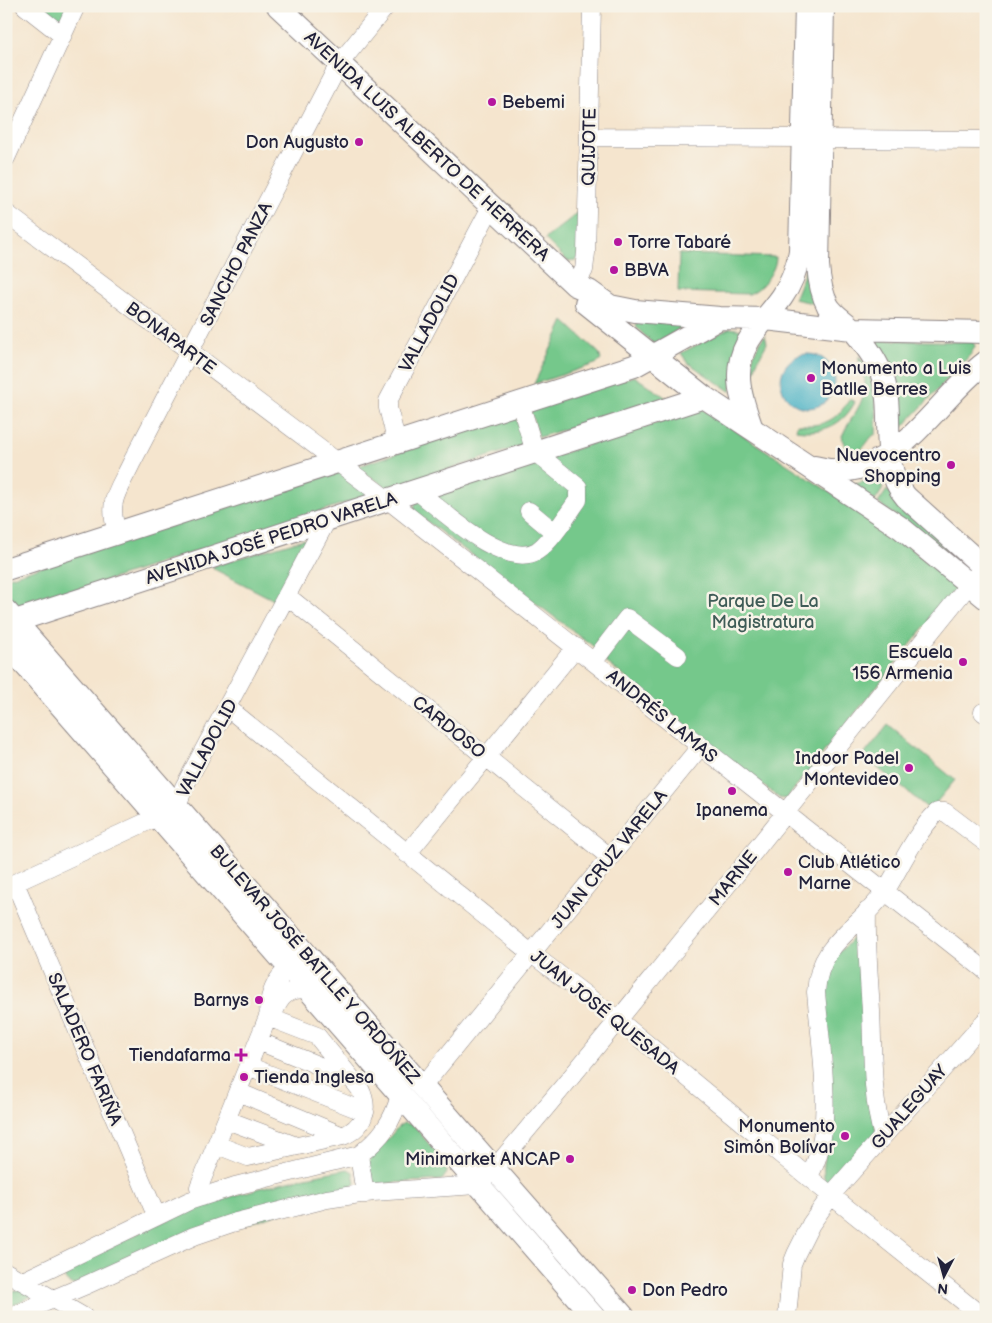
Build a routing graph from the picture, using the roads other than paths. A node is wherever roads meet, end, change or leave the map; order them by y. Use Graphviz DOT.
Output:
graph roads {
  1 [pos="25,6"];
  2 [pos="76,6"];
  3 [pos="278,6"];
  4 [pos="386,6"];
  5 [pos="592,6"];
  6 [pos="806,6"];
  7 [pos="823,6"];
  8 [pos="62,35"];
  9 [pos="339,64"];
  10 [pos="590,137"];
  11 [pos="812,139"];
  12 [pos="986,140"];
  13 [pos="6,158"];
  14 [pos="491,207"];
  15 [pos="6,214"];
  16 [pos="576,285"];
  17 [pos="720,318"];
  18 [pos="766,319"];
  19 [pos="852,329"];
  20 [pos="619,330"];
  21 [pos="986,332"];
  22 [pos="190,353"];
  23 [pos="652,356"];
  24 [pos="986,362"];
  25 [pos="614,372"];
  26 [pos="704,397"];
  27 [pos="520,403"];
  28 [pos="751,426"];
  29 [pos="397,443"];
  30 [pos="536,452"];
  31 [pos="890,454"];
  32 [pos="337,462"];
  33 [pos="807,464"];
  34 [pos="416,490"];
  35 [pos="388,500"];
  36 [pos="529,511"];
  37 [pos="327,520"];
  38 [pos="554,532"];
  39 [pos="117,533"];
  40 [pos="6,569"];
  41 [pos="981,579"];
  42 [pos="287,596"];
  43 [pos="9,619"];
  44 [pos="6,643"];
  45 [pos="576,647"];
  46 [pos="678,656"];
  47 [pos="594,661"];
  48 [pos="228,708"];
  49 [pos="700,747"];
  50 [pos="485,756"];
  51 [pos="177,806"];
  52 [pos="786,814"];
  53 [pos="157,817"];
  54 [pos="986,843"];
  55 [pos="407,854"];
  56 [pos="611,858"];
  57 [pos="10,885"];
  58 [pos="885,890"];
  59 [pos="867,911"];
  60 [pos="532,954"];
  61 [pos="309,956"];
  62 [pos="292,971"];
  63 [pos="986,971"];
  64 [pos="307,989"];
  65 [pos="268,1015"];
  66 [pos="618,1020"];
  67 [pos="986,1020"];
  68 [pos="258,1041"];
  69 [pos="248,1066"];
  70 [pos="355,1081"];
  71 [pos="422,1087"];
  72 [pos="238,1092"];
  73 [pos="400,1095"];
  74 [pos="365,1112"];
  75 [pos="227,1120"];
  76 [pos="343,1136"];
  77 [pos="883,1136"];
  78 [pos="217,1145"];
  79 [pos="296,1146"];
  80 [pos="359,1155"];
  81 [pos="494,1169"];
  82 [pos="808,1177"];
  83 [pos="477,1184"];
  84 [pos="365,1194"];
  85 [pos="832,1194"];
  86 [pos="202,1197"];
  87 [pos="156,1215"];
  88 [pos="6,1272"];
  89 [pos="23,1280"];
  90 [pos="52,1298"];
  91 [pos="11,1317"];
  92 [pos="84,1317"];
  93 [pos="594,1317"];
  94 [pos="624,1317"];
  95 [pos="788,1317"];
  96 [pos="983,1317"];
  1 -- 8 [label="street"];
  2 -- 8 [label="street"];
  3 -- 9 [label="main road, AVENIDA LUIS ALBERTO DE HERRERA"];
  4 -- 9 [label="street, SANCHO PANZA"];
  5 -- 10 [label="street, QUIJOTE"];
  6 -- 11 [label="main road"];
  7 -- 11 [label="main road"];
  8 -- 13 [label="street"];
  9 -- 14 [label="main road, AVENIDA LUIS ALBERTO DE HERRERA"];
  9 -- 22 [label="street, SANCHO PANZA"];
  10 -- 11 [label="street"];
  10 -- 16 [label="street, QUIJOTE"];
  11 -- 12 [label="street"];
  11 -- 18 [label="main road"];
  11 -- 19 [label="main road"];
  14 -- 16 [label="main road, AVENIDA LUIS ALBERTO DE HERRERA"];
  14 -- 29 [label="street, VALLADOLID"];
  15 -- 22 [label="street, BONAPARTE"];
  16 -- 17 [label="main road, AVENIDA LUIS ALBERTO DE HERRERA"];
  16 -- 20 [label="main road, AVENIDA LUIS ALBERTO DE HERRERA"];
  17 -- 18 [label="main road, AVENIDA LUIS ALBERTO DE HERRERA"];
  17 -- 23 [label="main road"];
  18 -- 19 [label="main road"];
  18 -- 28 [label="main road"];
  19 -- 21 [label="main road"];
  19 -- 31 [label="main road"];
  20 -- 23 [label="main road, AVENIDA LUIS ALBERTO DE HERRERA"];
  20 -- 25 [label="main road"];
  22 -- 32 [label="street, BONAPARTE"];
  22 -- 39 [label="street, SANCHO PANZA"];
  23 -- 25 [label="main road"];
  23 -- 26 [label="main road, AVENIDA LUIS ALBERTO DE HERRERA"];
  24 -- 31 [label="main road"];
  25 -- 27 [label="main road"];
  26 -- 28 [label="main road, AVENIDA LUIS ALBERTO DE HERRERA"];
  26 -- 30 [label="main road, AVENIDA JOSÉ PEDRO VARELA"];
  27 -- 29 [label="main road"];
  27 -- 30 [label="street"];
  28 -- 33 [label="main road, AVENIDA LUIS ALBERTO DE HERRERA"];
  29 -- 32 [label="main road"];
  30 -- 34 [label="main road, AVENIDA JOSÉ PEDRO VARELA"];
  30 -- 38 [label="street"];
  31 -- 33 [label="main road"];
  31 -- 41 [label="main road"];
  32 -- 35 [label="street, ANDRÉS LAMAS"];
  32 -- 39 [label="main road"];
  33 -- 41 [label="main road, AVENIDA LUIS ALBERTO DE HERRERA"];
  34 -- 35 [label="main road, AVENIDA JOSÉ PEDRO VARELA"];
  34 -- 38 [label="street"];
  35 -- 37 [label="main road, AVENIDA JOSÉ PEDRO VARELA"];
  35 -- 45 [label="street, ANDRÉS LAMAS"];
  36 -- 38 [label="street"];
  37 -- 42 [label="street, VALLADOLID"];
  37 -- 43 [label="main road, AVENIDA JOSÉ PEDRO VARELA"];
  39 -- 40 [label="main road"];
  41 -- 52 [label="street, MARNE"];
  42 -- 48 [label="street, VALLADOLID"];
  42 -- 50 [label="street, CARDOSO"];
  43 -- 51 [label="main road, BULEVAR JOSÉ BATLLE Y ORDÓÑEZ"];
  44 -- 53 [label="main road, BULEVAR JOSÉ BATLLE Y ORDÓÑEZ"];
  45 -- 47 [label="street, ANDRÉS LAMAS"];
  45 -- 50 [label="street"];
  46 -- 47 [label="street"];
  47 -- 49 [label="street, ANDRÉS LAMAS"];
  48 -- 51 [label="street, VALLADOLID"];
  48 -- 55 [label="street, JUAN JOSÉ QUESADA"];
  49 -- 52 [label="street, ANDRÉS LAMAS"];
  49 -- 56 [label="street, JUAN CRUZ VARELA"];
  50 -- 55 [label="street"];
  50 -- 56 [label="street, CARDOSO"];
  51 -- 53 [label="street, VALLADOLID"];
  51 -- 61 [label="main road, BULEVAR JOSÉ BATLLE Y ORDÓÑEZ"];
  52 -- 58 [label="street, ANDRÉS LAMAS"];
  52 -- 66 [label="street, MARNE"];
  53 -- 57 [label="street, VALLADOLID"];
  53 -- 62 [label="main road, BULEVAR JOSÉ BATLLE Y ORDÓÑEZ"];
  54 -- 58 [label="street"];
  55 -- 60 [label="street, JUAN JOSÉ QUESADA"];
  56 -- 60 [label="street, JUAN CRUZ VARELA"];
  57 -- 87 [label="street, SALADERO FARIÑA"];
  58 -- 59 [label="street"];
  58 -- 63 [label="street, ANDRÉS LAMAS"];
  59 -- 77 [label="street"];
  59 -- 82 [label="street"];
  60 -- 66 [label="street, JUAN JOSÉ QUESADA"];
  60 -- 71 [label="street, JUAN CRUZ VARELA"];
  61 -- 62 [label="street"];
  61 -- 71 [label="main road, BULEVAR JOSÉ BATLLE Y ORDÓÑEZ"];
  62 -- 64 [label="main road, BULEVAR JOSÉ BATLLE Y ORDÓÑEZ"];
  62 -- 65 [label="street"];
  64 -- 65 [label="street"];
  64 -- 73 [label="main road, BULEVAR JOSÉ BATLLE Y ORDÓÑEZ"];
  65 -- 68 [label="street"];
  65 -- 70 [label="street"];
  66 -- 81 [label="street, MARNE"];
  66 -- 82 [label="street, JUAN JOSÉ QUESADA"];
  67 -- 77 [label="street, GUALEGUAY"];
  68 -- 69 [label="street"];
  68 -- 70 [label="street"];
  69 -- 72 [label="street"];
  69 -- 74 [label="street"];
  70 -- 74 [label="street"];
  71 -- 81 [label="main road, BULEVAR JOSÉ BATLLE Y ORDÓÑEZ"];
  72 -- 75 [label="street"];
  72 -- 76 [label="street"];
  73 -- 80 [label="street"];
  73 -- 83 [label="main road, BULEVAR JOSÉ BATLLE Y ORDÓÑEZ"];
  74 -- 76 [label="street"];
  75 -- 78 [label="street"];
  75 -- 79 [label="street"];
  76 -- 79 [label="street"];
  77 -- 85 [label="street, GUALEGUAY"];
  78 -- 79 [label="street"];
  78 -- 86 [label="street"];
  80 -- 84 [label="street"];
  80 -- 86 [label="street"];
  81 -- 83 [label="street, MARNE"];
  81 -- 94 [label="main road, BULEVAR JOSÉ BATLLE Y ORDÓÑEZ"];
  82 -- 85 [label="street, JUAN JOSÉ QUESADA"];
  83 -- 84 [label="street"];
  83 -- 93 [label="main road, BULEVAR JOSÉ BATLLE Y ORDÓÑEZ"];
  84 -- 90 [label="street"];
  85 -- 95 [label="street, GUALEGUAY"];
  85 -- 96 [label="street, JUAN JOSÉ QUESADA"];
  86 -- 87 [label="street"];
  87 -- 89 [label="street"];
  88 -- 89 [label="street"];
  89 -- 90 [label="street"];
  90 -- 91 [label="street"];
  90 -- 92 [label="street"];
}
